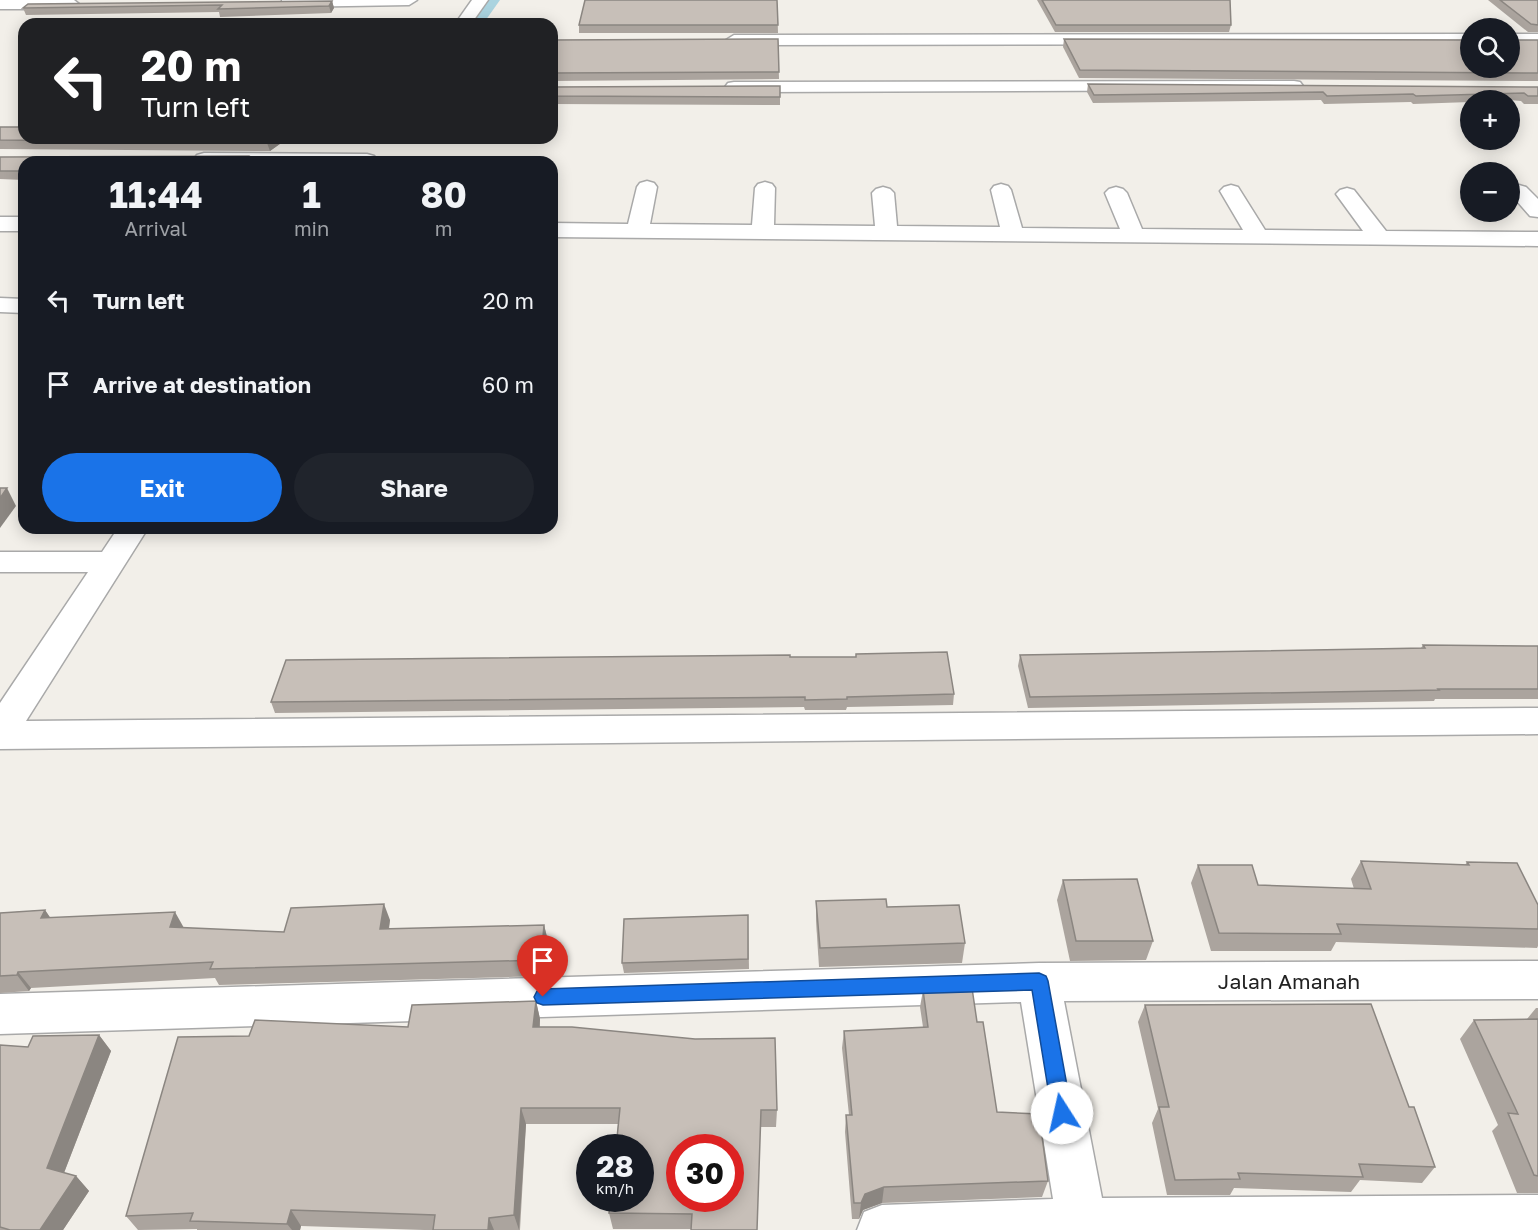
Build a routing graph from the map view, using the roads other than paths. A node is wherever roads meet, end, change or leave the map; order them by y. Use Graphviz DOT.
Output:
graph roads {
  1 [pos="409,0"];
  2 [pos="480,0"];
  3 [pos="274,2"];
  4 [pos="0,4"];
  5 [pos="83,4"];
  6 [pos="467,18"];
  7 [pos="1460,39"];
  8 [pos="1520,39"];
  9 [pos="1538,39"];
  10 [pos="719,40"];
  11 [pos="1310,86"];
  12 [pos="717,87"];
  13 [pos="647,187"];
  14 [pos="765,188"];
  15 [pos="1001,190"];
  16 [pos="1231,191"];
  17 [pos="1520,192"];
  18 [pos="1116,193"];
  19 [pos="883,194"];
  20 [pos="1347,194"];
  21 [pos="1538,211"];
  22 [pos="0,224"];
  23 [pos="18,224"];
  24 [pos="558,230"];
  25 [pos="638,230"];
  26 [pos="763,232"];
  27 [pos="887,233"];
  28 [pos="1013,234"];
  29 [pos="1134,235"];
  30 [pos="1258,237"];
  31 [pos="1380,238"];
  32 [pos="1538,239"];
  33 [pos="0,305"];
  34 [pos="18,306"];
  35 [pos="130,534"];
  36 [pos="0,562"];
  37 [pos="112,562"];
  38 [pos="1538,721"];
  39 [pos="2,726"];
  40 [pos="1538,980"];
  41 [pos="1039,981"];
  42 [pos="0,1014"];
  43 [pos="1538,1220"];
  44 [pos="1082,1227"];
  45 [pos="882,1230"];
  1 -- 3 [label="street"];
  2 -- 6 [label="street"];
  4 -- 5 [label="street"];
  7 -- 10 [label="street"];
  8 -- 9 [label="street"];
  11 -- 12 [label="street"];
  13 -- 25 [label="street"];
  14 -- 26 [label="street"];
  15 -- 28 [label="street"];
  16 -- 30 [label="street"];
  17 -- 21 [label="street"];
  18 -- 29 [label="street"];
  19 -- 27 [label="street"];
  20 -- 31 [label="street"];
  22 -- 23 [label="street"];
  24 -- 25 [label="street"];
  25 -- 26 [label="street"];
  26 -- 27 [label="street"];
  27 -- 28 [label="street"];
  28 -- 29 [label="street"];
  29 -- 30 [label="street"];
  30 -- 31 [label="street"];
  31 -- 32 [label="street"];
  33 -- 34 [label="street"];
  35 -- 37 [label="street"];
  36 -- 37 [label="street"];
  37 -- 39 [label="street"];
  38 -- 39 [label="street"];
  40 -- 41 [label="street, Jalan Amanah"];
  41 -- 42 [label="street, Jalan Amanah"];
  41 -- 44 [label="street"];
  43 -- 44 [label="street"];
  44 -- 45 [label="street"];
}
